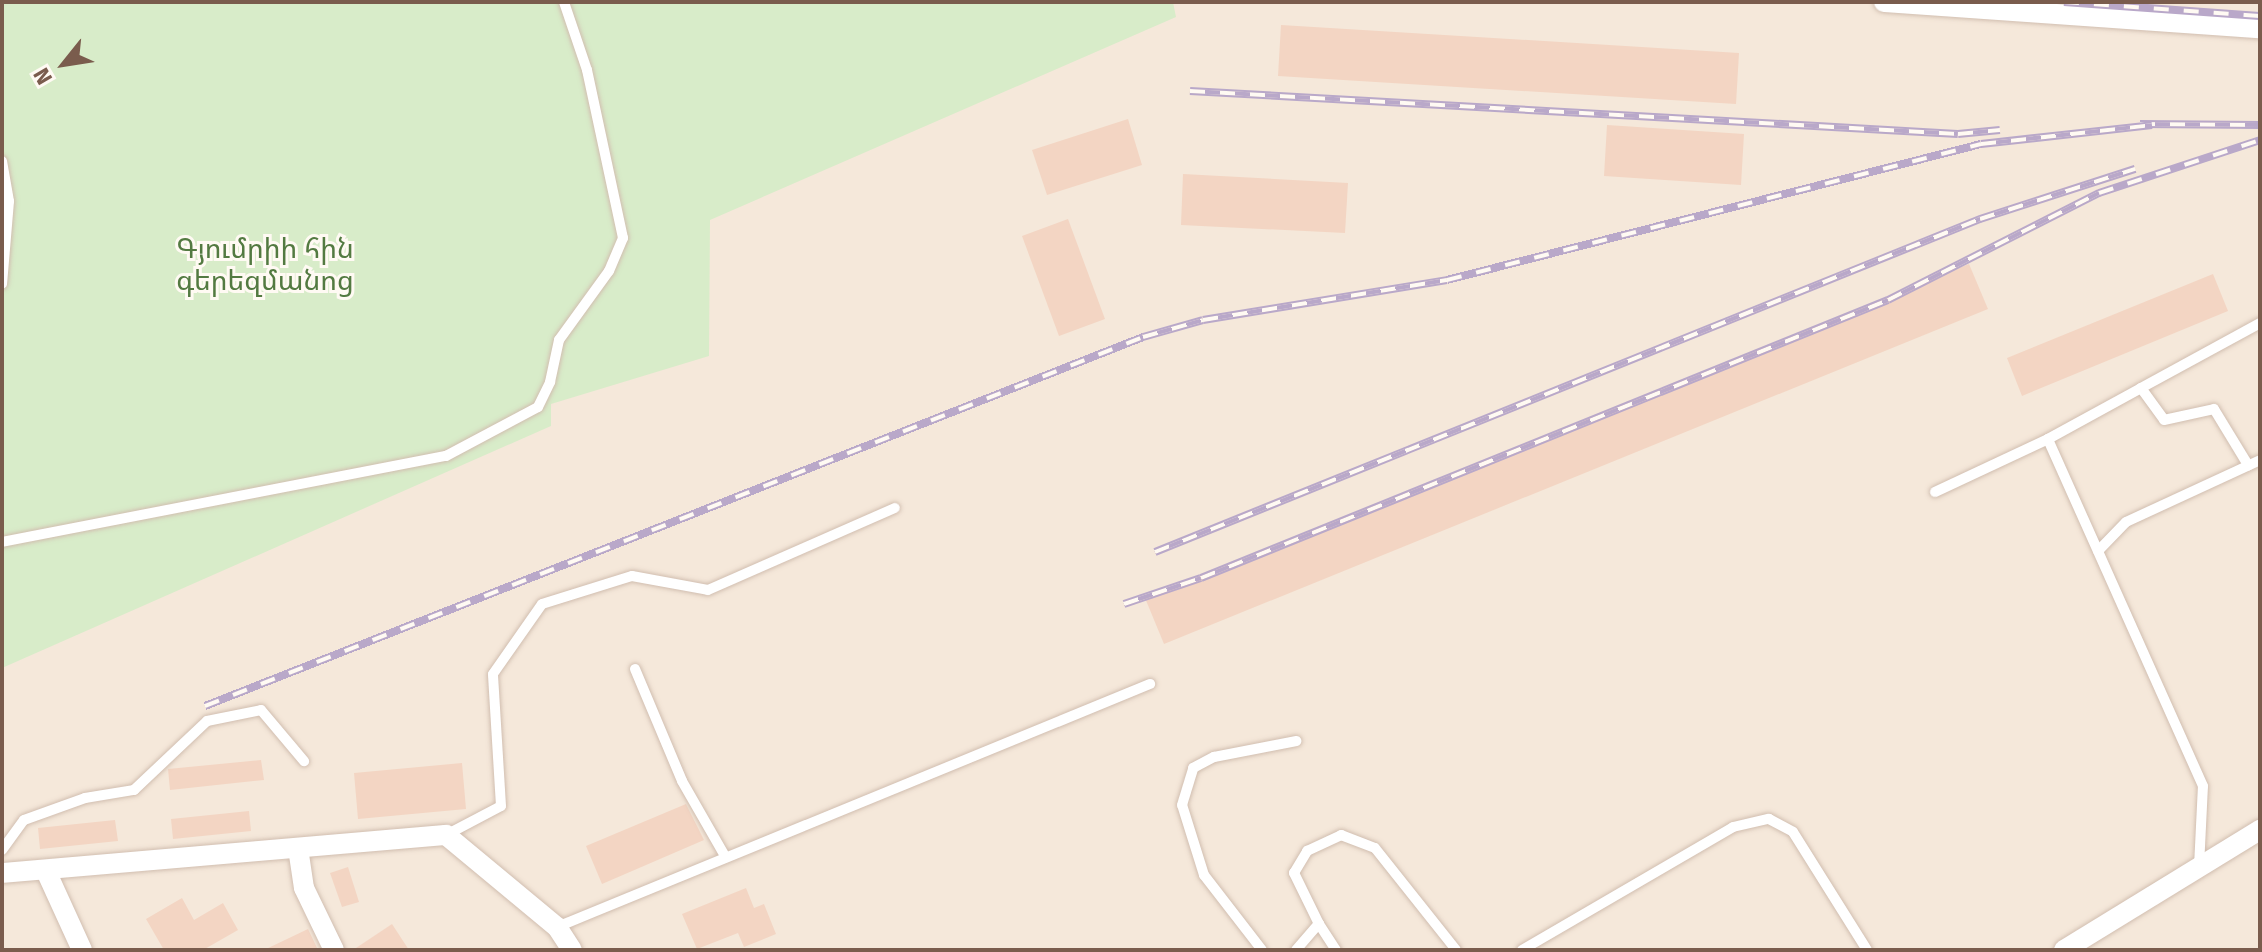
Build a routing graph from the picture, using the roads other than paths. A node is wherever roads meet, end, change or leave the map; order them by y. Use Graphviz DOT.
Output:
graph roads {
  1 [pos="564,2"];
  2 [pos="1884,2"];
  3 [pos="2260,28"];
  4 [pos="2,161"];
  5 [pos="2,284"];
  6 [pos="2260,323"];
  7 [pos="2141,388"];
  8 [pos="2048,439"];
  9 [pos="2260,460"];
  10 [pos="2248,465"];
  11 [pos="1935,492"];
  12 [pos="895,508"];
  13 [pos="2,542"];
  14 [pos="2098,551"];
  15 [pos="635,669"];
  16 [pos="1150,684"];
  17 [pos="1296,741"];
  18 [pos="304,761"];
  19 [pos="2260,830"];
  20 [pos="446,835"];
  21 [pos="298,848"];
  22 [pos="2,850"];
  23 [pos="725,856"];
  24 [pos="2199,869"];
  25 [pos="46,871"];
  26 [pos="2,873"];
  27 [pos="1319,924"];
  28 [pos="557,927"];
  29 [pos="82,950"];
  30 [pos="334,950"];
  31 [pos="572,950"];
  32 [pos="1262,950"];
  33 [pos="1296,950"];
  34 [pos="1336,950"];
  35 [pos="1456,950"];
  36 [pos="1522,950"];
  37 [pos="1867,950"];
  38 [pos="2064,950"];
  1 -- 13 [label="lane"];
  2 -- 3 [label="street"];
  4 -- 5 [label="lane"];
  6 -- 7 [label="lane"];
  7 -- 8 [label="lane"];
  7 -- 10 [label="lane"];
  8 -- 11 [label="lane"];
  8 -- 14 [label="lane"];
  9 -- 10 [label="lane"];
  10 -- 14 [label="lane"];
  12 -- 20 [label="lane"];
  14 -- 24 [label="lane"];
  15 -- 23 [label="lane"];
  16 -- 23 [label="lane"];
  17 -- 32 [label="lane"];
  18 -- 22 [label="lane"];
  19 -- 24 [label="street"];
  20 -- 21 [label="street"];
  20 -- 28 [label="street"];
  21 -- 25 [label="street"];
  21 -- 30 [label="street"];
  23 -- 28 [label="lane"];
  24 -- 38 [label="street"];
  25 -- 26 [label="street"];
  25 -- 29 [label="street"];
  27 -- 33 [label="lane"];
  27 -- 34 [label="lane"];
  27 -- 35 [label="lane"];
  28 -- 31 [label="street"];
  36 -- 37 [label="lane"];
}
